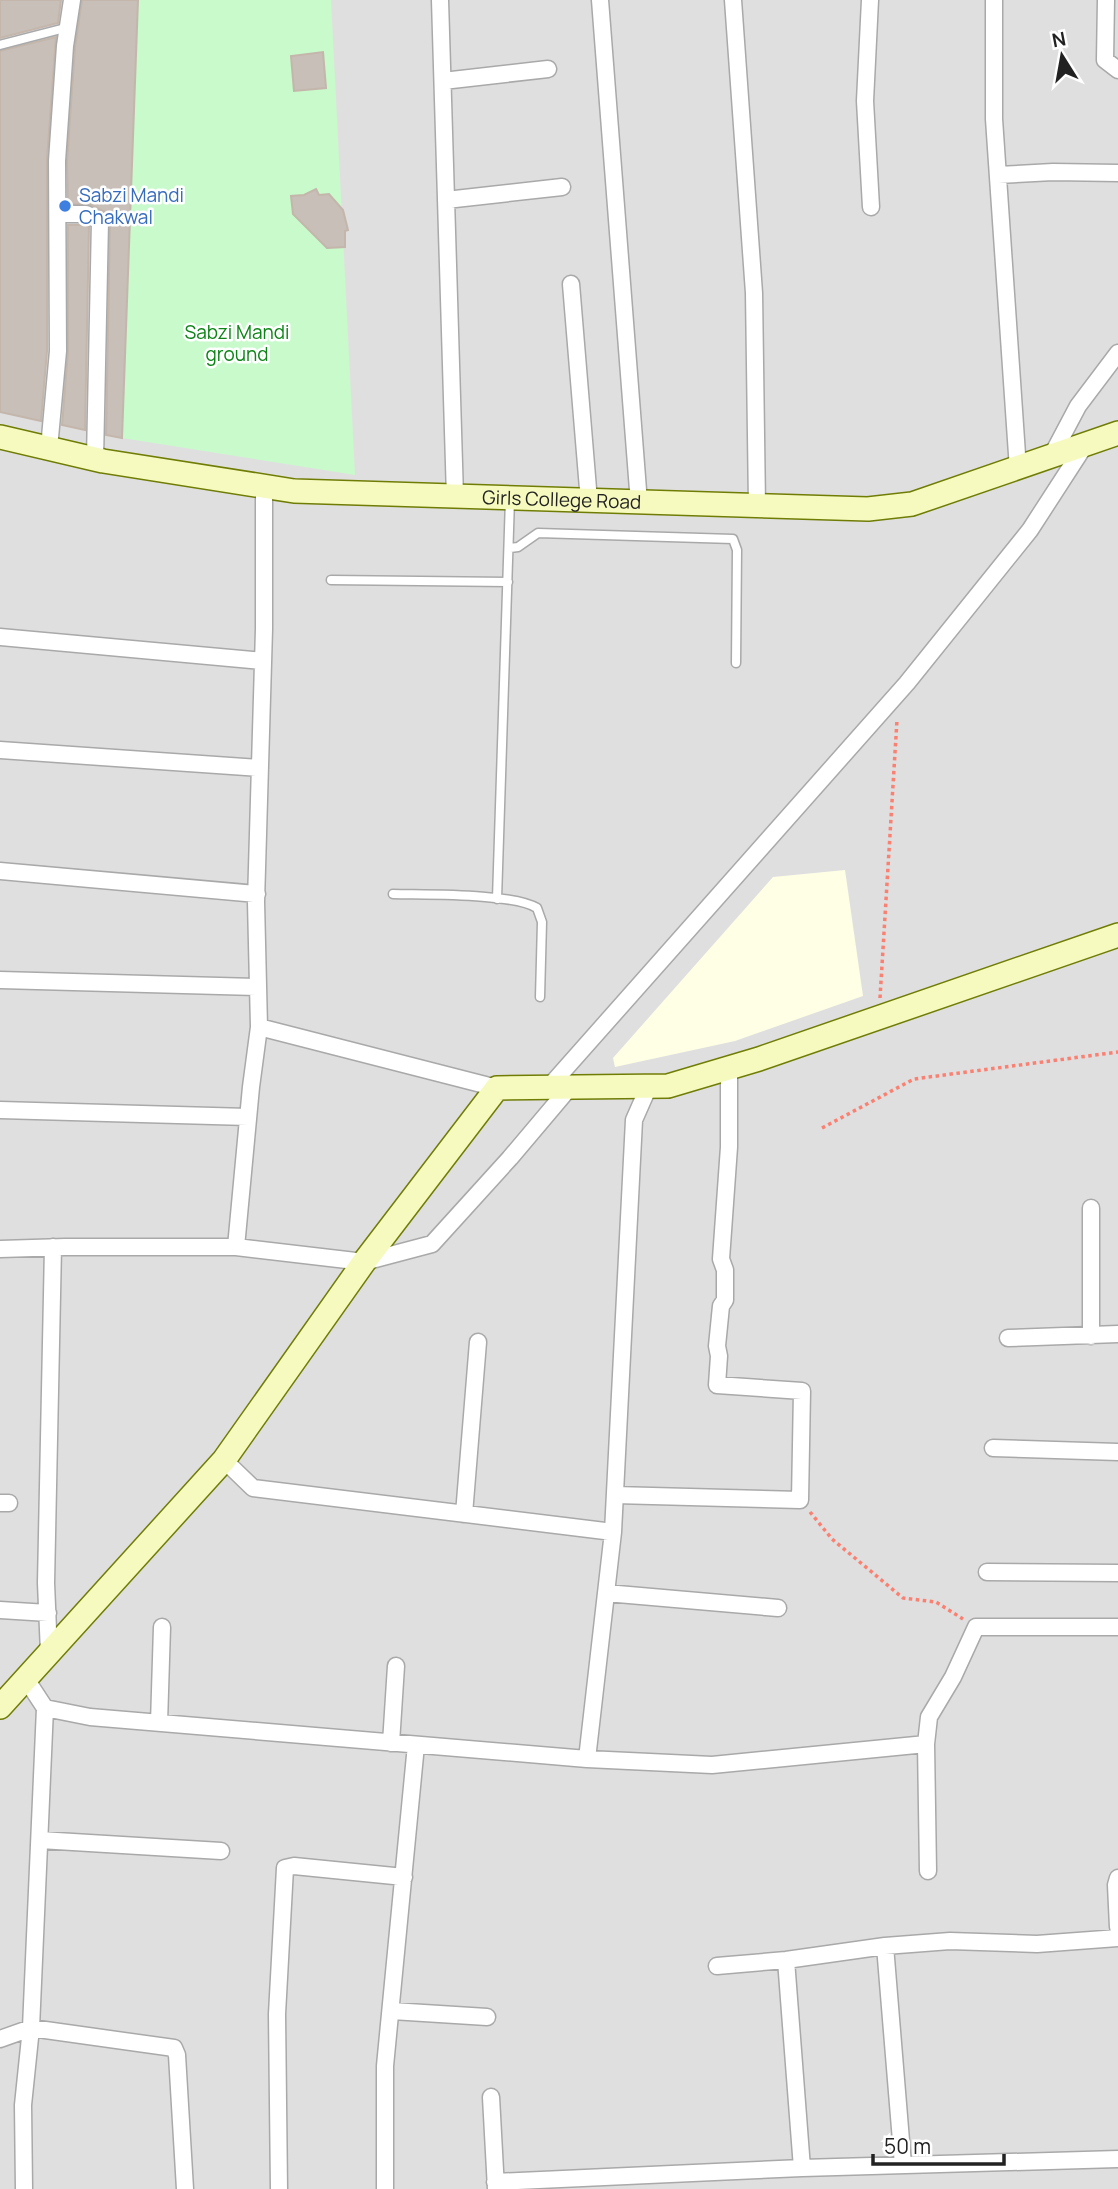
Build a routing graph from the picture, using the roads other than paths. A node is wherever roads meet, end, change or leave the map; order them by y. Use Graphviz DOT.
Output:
graph roads {
  1 [pos="72,0"];
  2 [pos="440,0"];
  3 [pos="600,0"];
  4 [pos="733,0"];
  5 [pos="870,0"];
  6 [pos="994,0"];
  7 [pos="1106,0"];
  8 [pos="69,27"];
  9 [pos="0,45"];
  10 [pos="548,69"];
  11 [pos="1118,70"];
  12 [pos="443,81"];
  13 [pos="1118,173"];
  14 [pos="998,176"];
  15 [pos="562,187"];
  16 [pos="446,200"];
  17 [pos="871,207"];
  18 [pos="58,214"];
  19 [pos="570,284"];
  20 [pos="1118,353"];
  21 [pos="1118,433"];
  22 [pos="0,437"];
  23 [pos="1084,445"];
  24 [pos="49,448"];
  25 [pos="1051,457"];
  26 [pos="95,459"];
  27 [pos="1018,468"];
  28 [pos="264,487"];
  29 [pos="455,497"];
  30 [pos="510,499"];
  31 [pos="589,501"];
  32 [pos="639,503"];
  33 [pos="757,506"];
  34 [pos="510,548"];
  35 [pos="331,580"];
  36 [pos="508,582"];
  37 [pos="0,637"];
  38 [pos="263,661"];
  39 [pos="736,663"];
  40 [pos="0,750"];
  41 [pos="260,768"];
  42 [pos="0,871"];
  43 [pos="257,894"];
  44 [pos="393,894"];
  45 [pos="497,898"];
  46 [pos="1118,935"];
  47 [pos="0,980"];
  48 [pos="258,987"];
  49 [pos="540,997"];
  50 [pos="259,1027"];
  51 [pos="729,1068"];
  52 [pos="649,1086"];
  53 [pos="560,1087"];
  54 [pos="497,1088"];
  55 [pos="0,1111"];
  56 [pos="248,1117"];
  57 [pos="1091,1208"];
  58 [pos="53,1247"];
  59 [pos="236,1247"];
  60 [pos="0,1249"];
  61 [pos="363,1262"];
  62 [pos="1118,1335"];
  63 [pos="1091,1336"];
  64 [pos="1008,1338"];
  65 [pos="478,1342"];
  66 [pos="993,1448"];
  67 [pos="1118,1452"];
  68 [pos="224,1460"];
  69 [pos="615,1495"];
  70 [pos="464,1514"];
  71 [pos="613,1532"];
  72 [pos="987,1572"];
  73 [pos="1118,1573"];
  74 [pos="606,1593"];
  75 [pos="778,1608"];
  76 [pos="0,1610"];
  77 [pos="48,1613"];
  78 [pos="162,1627"];
  79 [pos="1118,1627"];
  80 [pos="49,1653"];
  81 [pos="396,1666"];
  82 [pos="26,1679"];
  83 [pos="0,1707"];
  84 [pos="45,1708"];
  85 [pos="159,1723"];
  86 [pos="391,1743"];
  87 [pos="926,1744"];
  88 [pos="416,1745"];
  89 [pos="587,1759"];
  90 [pos="40,1840"];
  91 [pos="221,1851"];
  92 [pos="928,1871"];
  93 [pos="404,1877"];
  94 [pos="1118,1878"];
  95 [pos="1118,1927"];
  96 [pos="1118,1938"];
  97 [pos="885,1946"];
  98 [pos="786,1960"];
  99 [pos="717,1966"];
  100 [pos="392,2011"];
  101 [pos="487,2017"];
  102 [pos="31,2028"];
  103 [pos="0,2039"];
  104 [pos="491,2097"];
  105 [pos="1118,2159"];
  106 [pos="903,2165"];
  107 [pos="802,2168"];
  108 [pos="722,2172"];
  109 [pos="496,2186"];
  110 [pos="24,2189"];
  111 [pos="185,2189"];
  112 [pos="279,2189"];
  113 [pos="385,2189"];
  114 [pos="723,2189"];
  1 -- 8 [label="street"];
  2 -- 12 [label="street"];
  3 -- 32 [label="street"];
  4 -- 33 [label="street"];
  5 -- 17 [label="street"];
  6 -- 14 [label="street"];
  7 -- 11 [label="street"];
  8 -- 9 [label="lane"];
  8 -- 18 [label="street"];
  10 -- 12 [label="street"];
  12 -- 16 [label="street"];
  13 -- 14 [label="street"];
  14 -- 27 [label="street"];
  15 -- 16 [label="street"];
  16 -- 29 [label="street"];
  18 -- 24 [label="street"];
  18 -- 26 [label="street"];
  19 -- 31 [label="street"];
  20 -- 25 [label="street"];
  21 -- 23 [label="street, Girls College Road"];
  22 -- 24 [label="street, Girls College Road"];
  23 -- 25 [label="street, Girls College Road"];
  23 -- 53 [label="street"];
  24 -- 26 [label="street, Girls College Road"];
  25 -- 27 [label="street, Girls College Road"];
  26 -- 28 [label="street, Girls College Road"];
  27 -- 33 [label="street, Girls College Road"];
  28 -- 29 [label="street, Girls College Road"];
  28 -- 38 [label="street"];
  29 -- 30 [label="street, Girls College Road"];
  30 -- 31 [label="street, Girls College Road"];
  30 -- 34 [label="lane"];
  31 -- 32 [label="street, Girls College Road"];
  32 -- 33 [label="street, Girls College Road"];
  34 -- 36 [label="lane"];
  34 -- 39 [label="lane"];
  35 -- 36 [label="lane"];
  36 -- 45 [label="lane"];
  37 -- 38 [label="street"];
  38 -- 41 [label="street"];
  40 -- 41 [label="street"];
  41 -- 43 [label="street"];
  42 -- 43 [label="street"];
  43 -- 48 [label="street"];
  44 -- 45 [label="lane"];
  45 -- 49 [label="lane"];
  46 -- 51 [label="street"];
  47 -- 48 [label="street"];
  48 -- 50 [label="street"];
  50 -- 54 [label="street"];
  50 -- 56 [label="street"];
  51 -- 52 [label="street"];
  51 -- 69 [label="street"];
  52 -- 53 [label="street"];
  52 -- 69 [label="street"];
  53 -- 54 [label="street"];
  53 -- 61 [label="street"];
  54 -- 61 [label="street"];
  55 -- 56 [label="street"];
  56 -- 59 [label="street"];
  57 -- 63 [label="street"];
  58 -- 59 [label="street"];
  58 -- 60 [label="street"];
  58 -- 77 [label="street"];
  59 -- 61 [label="street"];
  61 -- 68 [label="street"];
  62 -- 63 [label="street"];
  63 -- 64 [label="street"];
  65 -- 70 [label="street"];
  66 -- 67 [label="street"];
  68 -- 70 [label="street"];
  68 -- 80 [label="street"];
  69 -- 71 [label="street"];
  70 -- 71 [label="street"];
  71 -- 74 [label="street"];
  72 -- 73 [label="street"];
  74 -- 75 [label="street"];
  74 -- 89 [label="street"];
  76 -- 77 [label="street"];
  77 -- 80 [label="street"];
  78 -- 85 [label="street"];
  79 -- 87 [label="street"];
  80 -- 82 [label="street"];
  81 -- 86 [label="street"];
  82 -- 83 [label="street"];
  82 -- 84 [label="street"];
  84 -- 85 [label="street"];
  84 -- 90 [label="street"];
  85 -- 86 [label="street"];
  86 -- 88 [label="street"];
  87 -- 89 [label="street"];
  87 -- 92 [label="street"];
  88 -- 89 [label="street"];
  88 -- 93 [label="street"];
  90 -- 91 [label="street"];
  90 -- 102 [label="street"];
  93 -- 100 [label="street"];
  93 -- 112 [label="street"];
  94 -- 95 [label="street"];
  96 -- 97 [label="street"];
  97 -- 98 [label="street"];
  97 -- 106 [label="street"];
  98 -- 99 [label="street"];
  98 -- 107 [label="street"];
  100 -- 101 [label="street"];
  100 -- 113 [label="street"];
  102 -- 103 [label="street"];
  102 -- 110 [label="street"];
  102 -- 111 [label="street"];
  104 -- 109 [label="street"];
  105 -- 106 [label="street"];
  106 -- 107 [label="street"];
  107 -- 108 [label="street"];
  108 -- 109 [label="street"];
  108 -- 114 [label="street"];
}
